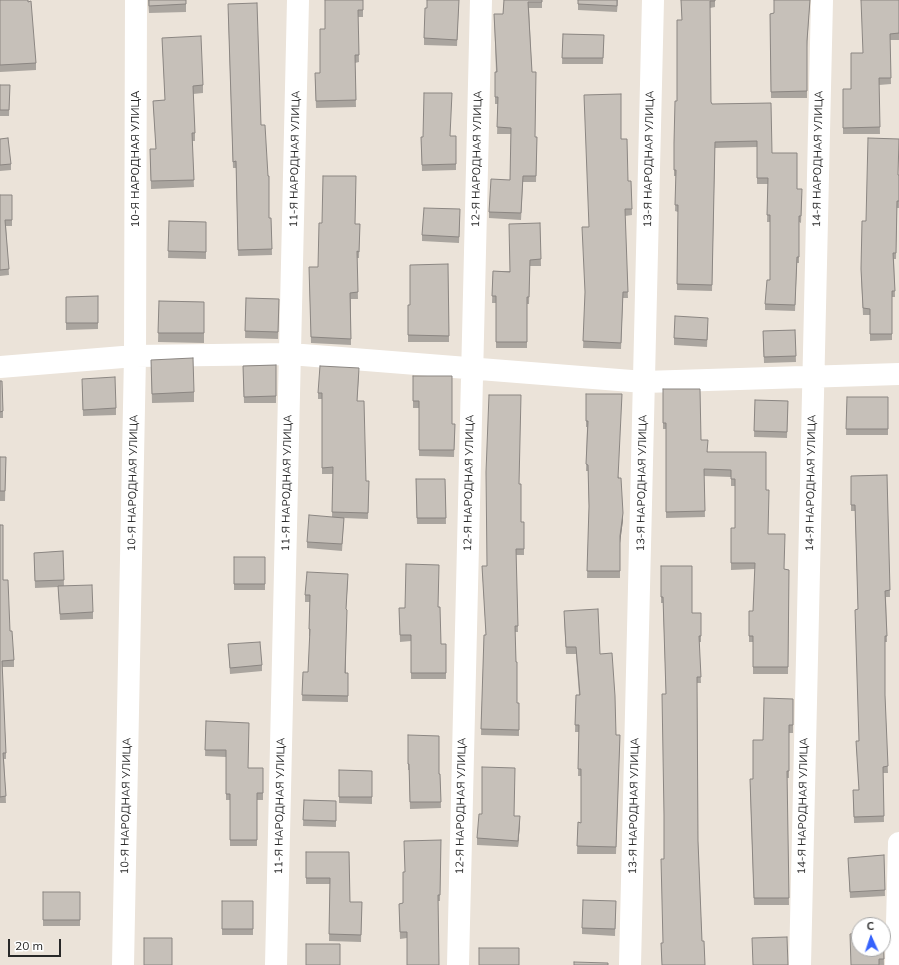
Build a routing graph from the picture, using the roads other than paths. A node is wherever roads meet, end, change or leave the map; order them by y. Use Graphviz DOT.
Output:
graph roads {
  1 [pos="136,0"];
  2 [pos="298,0"];
  3 [pos="481,0"];
  4 [pos="653,0"];
  5 [pos="822,0"];
  6 [pos="290,354"];
  7 [pos="135,356"];
  8 [pos="0,368"];
  9 [pos="472,369"];
  10 [pos="899,374"];
  11 [pos="813,376"];
  12 [pos="644,382"];
  13 [pos="899,843"];
  14 [pos="123,965"];
  15 [pos="276,965"];
  16 [pos="458,965"];
  17 [pos="630,965"];
  18 [pos="800,965"];
  19 [pos="896,965"];
  1 -- 7 [label="street, 10-Я НАРОДНАЯ УЛИЦА"];
  2 -- 6 [label="street, 11-Я НАРОДНАЯ УЛИЦА"];
  3 -- 9 [label="street, 12-Я НАРОДНАЯ УЛИЦА"];
  4 -- 12 [label="street, 13-Я НАРОДНАЯ УЛИЦА"];
  5 -- 11 [label="street, 14-Я НАРОДНАЯ УЛИЦА"];
  6 -- 7 [label="street"];
  6 -- 9 [label="street"];
  6 -- 15 [label="street, 11-Я НАРОДНАЯ УЛИЦА"];
  7 -- 8 [label="street"];
  7 -- 14 [label="street, 10-Я НАРОДНАЯ УЛИЦА"];
  9 -- 12 [label="street"];
  9 -- 16 [label="street, 12-Я НАРОДНАЯ УЛИЦА"];
  10 -- 11 [label="street"];
  11 -- 12 [label="street"];
  11 -- 18 [label="street, 14-Я НАРОДНАЯ УЛИЦА"];
  12 -- 17 [label="street, 13-Я НАРОДНАЯ УЛИЦА"];
  13 -- 19 [label="street"];
}
